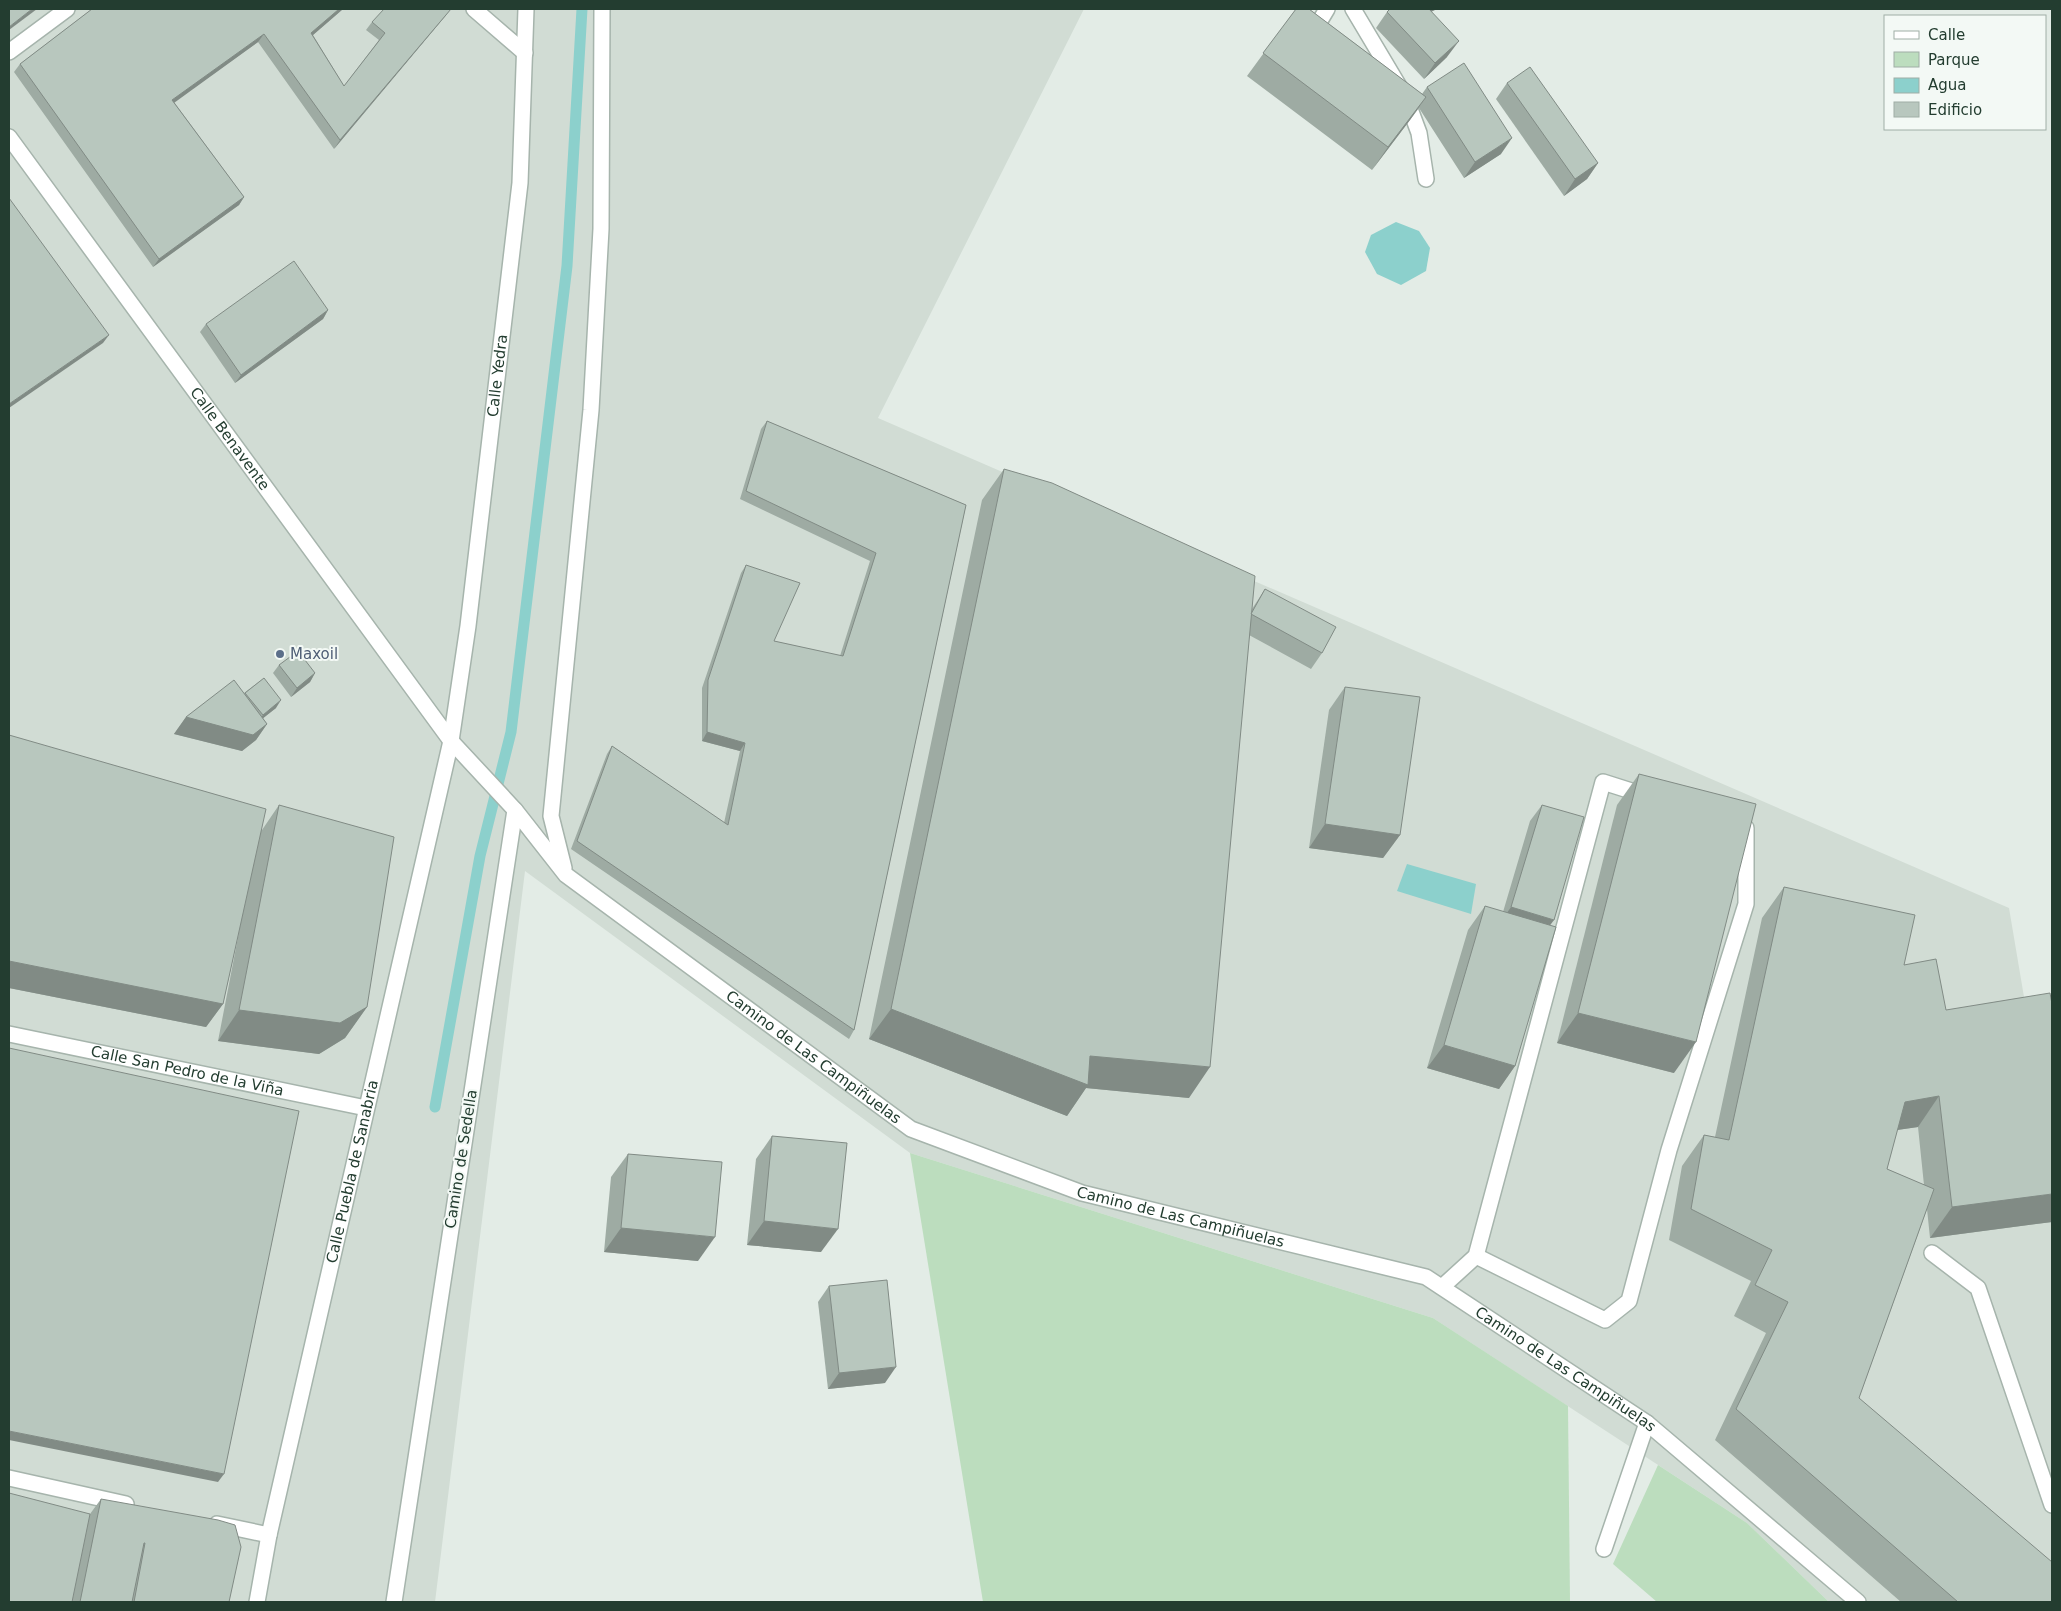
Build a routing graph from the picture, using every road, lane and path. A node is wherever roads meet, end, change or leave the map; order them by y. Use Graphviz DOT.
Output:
graph roads {
  1 [pos="67,9"];
  2 [pos="474,9"];
  3 [pos="526,9"];
  4 [pos="602,9"];
  5 [pos="1327,9"];
  6 [pos="1353,9"];
  7 [pos="1312,34"];
  8 [pos="9,52"];
  9 [pos="525,53"];
  10 [pos="9,137"];
  11 [pos="1426,179"];
  12 [pos="450,741"];
  13 [pos="1660,800"];
  14 [pos="515,810"];
  15 [pos="1727,822"];
  16 [pos="566,875"];
  17 [pos="9,1034"];
  18 [pos="366,1108"];
  19 [pos="1932,1253"];
  20 [pos="1476,1256"];
  21 [pos="1442,1287"];
  22 [pos="1647,1423"];
  23 [pos="9,1478"];
  24 [pos="2052,1505"];
  25 [pos="144,1508"];
  26 [pos="201,1520"];
  27 [pos="269,1535"];
  28 [pos="1604,1549"];
  29 [pos="257,1602"];
  30 [pos="394,1602"];
  31 [pos="1858,1602"];
  1 -- 8 [label="street"];
  2 -- 9 [label="street"];
  3 -- 9 [label="street, Calle Yedra"];
  4 -- 16 [label="street"];
  5 -- 7 [label="street"];
  6 -- 11 [label="street"];
  9 -- 12 [label="street, Calle Yedra"];
  10 -- 12 [label="street, Calle Benavente"];
  12 -- 14 [label="street"];
  12 -- 18 [label="street, Calle Puebla de Sanabria"];
  13 -- 20 [label="street"];
  14 -- 16 [label="street, Camino de Las Campiñuelas"];
  14 -- 30 [label="street, Camino de Sedella"];
  15 -- 20 [label="street"];
  16 -- 21 [label="street, Camino de Las Campiñuelas"];
  17 -- 18 [label="street, Calle San Pedro de la Viña"];
  18 -- 27 [label="street, Calle Puebla de Sanabria"];
  19 -- 24 [label="street"];
  20 -- 21 [label="street"];
  21 -- 22 [label="street, Camino de Las Campiñuelas"];
  22 -- 28 [label="street"];
  22 -- 31 [label="street, Camino de Las Campiñuelas"];
  23 -- 25 [label="street"];
  26 -- 27 [label="street"];
  27 -- 29 [label="street, Calle Puebla de Sanabria"];
}
